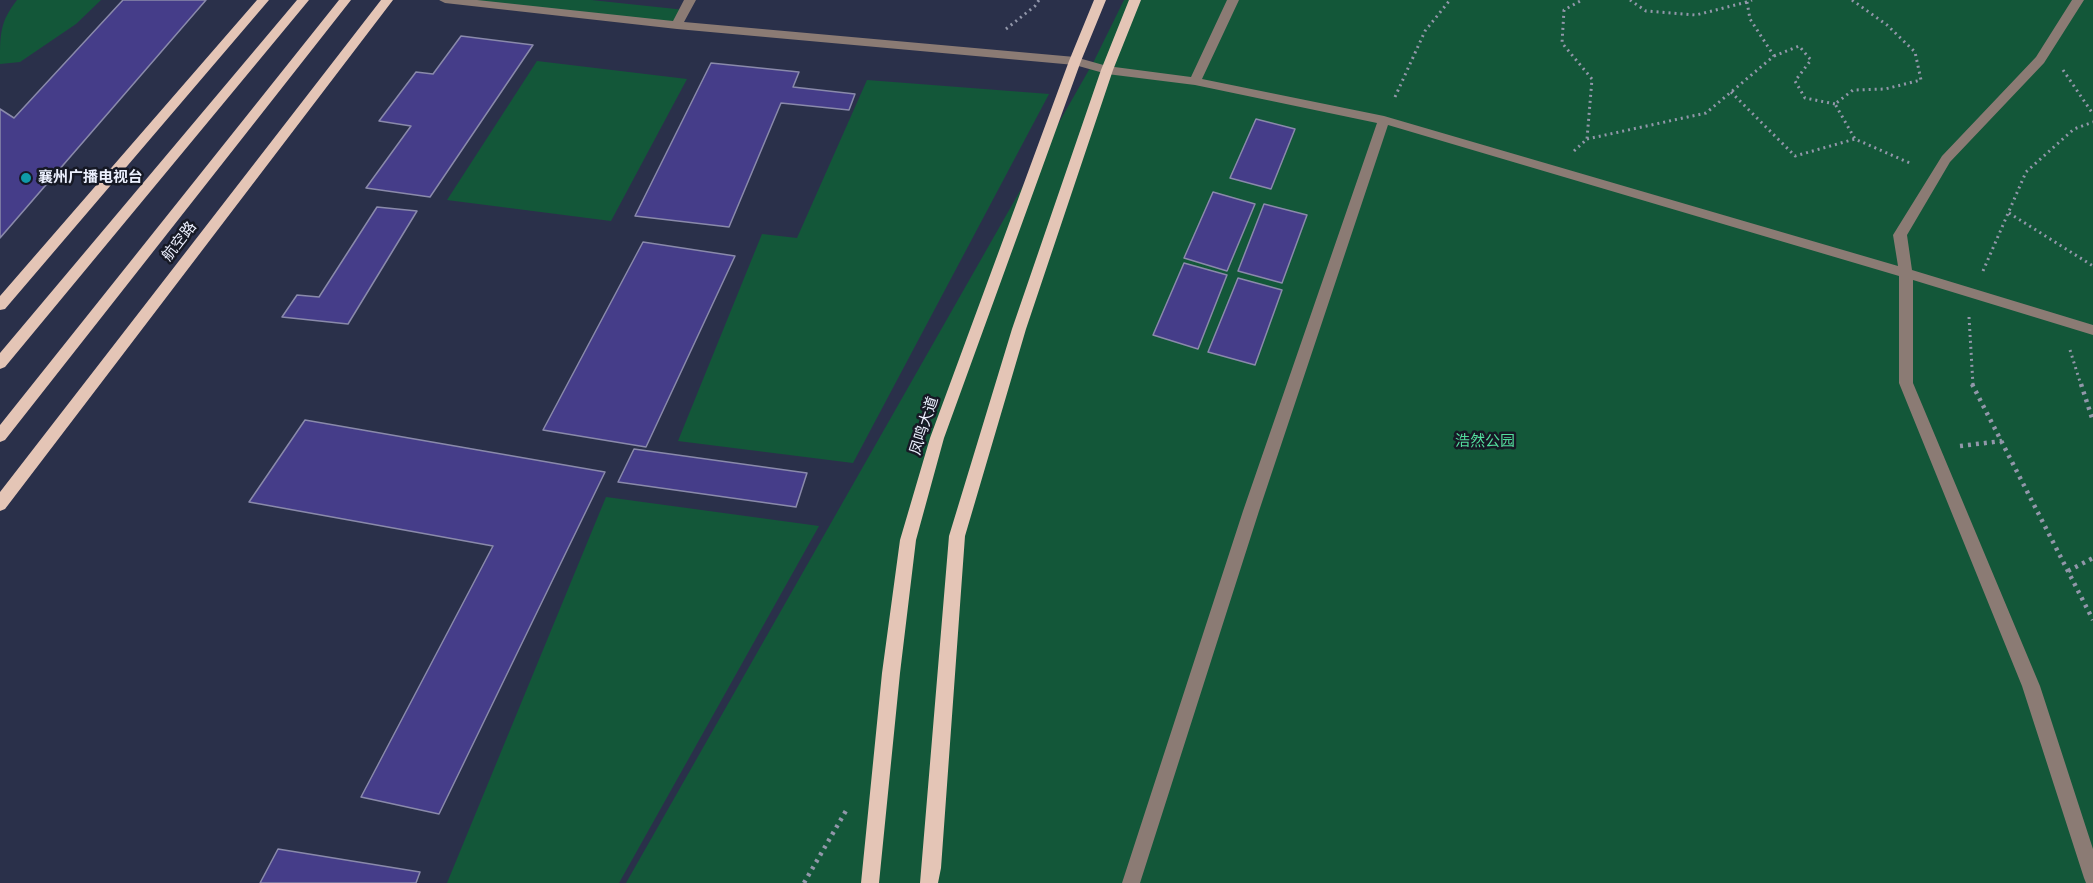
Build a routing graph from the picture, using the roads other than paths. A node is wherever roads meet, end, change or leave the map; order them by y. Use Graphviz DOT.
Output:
graph roads {
  1 [pos="263,0"];
  2 [pos="303,0"];
  3 [pos="345,0"];
  4 [pos="387,0"];
  5 [pos="445,0"];
  6 [pos="690,0"];
  7 [pos="1100,0"];
  8 [pos="1135,0"];
  9 [pos="1233,0"];
  10 [pos="2078,0"];
  11 [pos="677,25"];
  12 [pos="1075,61"];
  13 [pos="1107,70"];
  14 [pos="1196,81"];
  15 [pos="1384,120"];
  16 [pos="1906,273"];
  17 [pos="0,305"];
  18 [pos="2093,330"];
  19 [pos="0,363"];
  20 [pos="0,436"];
  21 [pos="0,504"];
  22 [pos="2093,878"];
  23 [pos="870,883"];
  24 [pos="929,883"];
  25 [pos="1131,883"];
  1 -- 17 [label="main road"];
  2 -- 19 [label="main road"];
  3 -- 20 [label="main road, 航空路"];
  4 -- 21 [label="main road, 航空路"];
  5 -- 11 [label="street"];
  6 -- 11 [label="street"];
  7 -- 12 [label="main road, 凤鸣大道"];
  8 -- 13 [label="main road"];
  9 -- 14 [label="street"];
  10 -- 16 [label="street"];
  11 -- 12 [label="street"];
  12 -- 13 [label="street"];
  12 -- 23 [label="main road, 凤鸣大道"];
  13 -- 14 [label="street"];
  13 -- 24 [label="main road"];
  14 -- 15 [label="street"];
  15 -- 16 [label="street"];
  15 -- 25 [label="street"];
  16 -- 18 [label="street"];
  16 -- 22 [label="street"];
}
